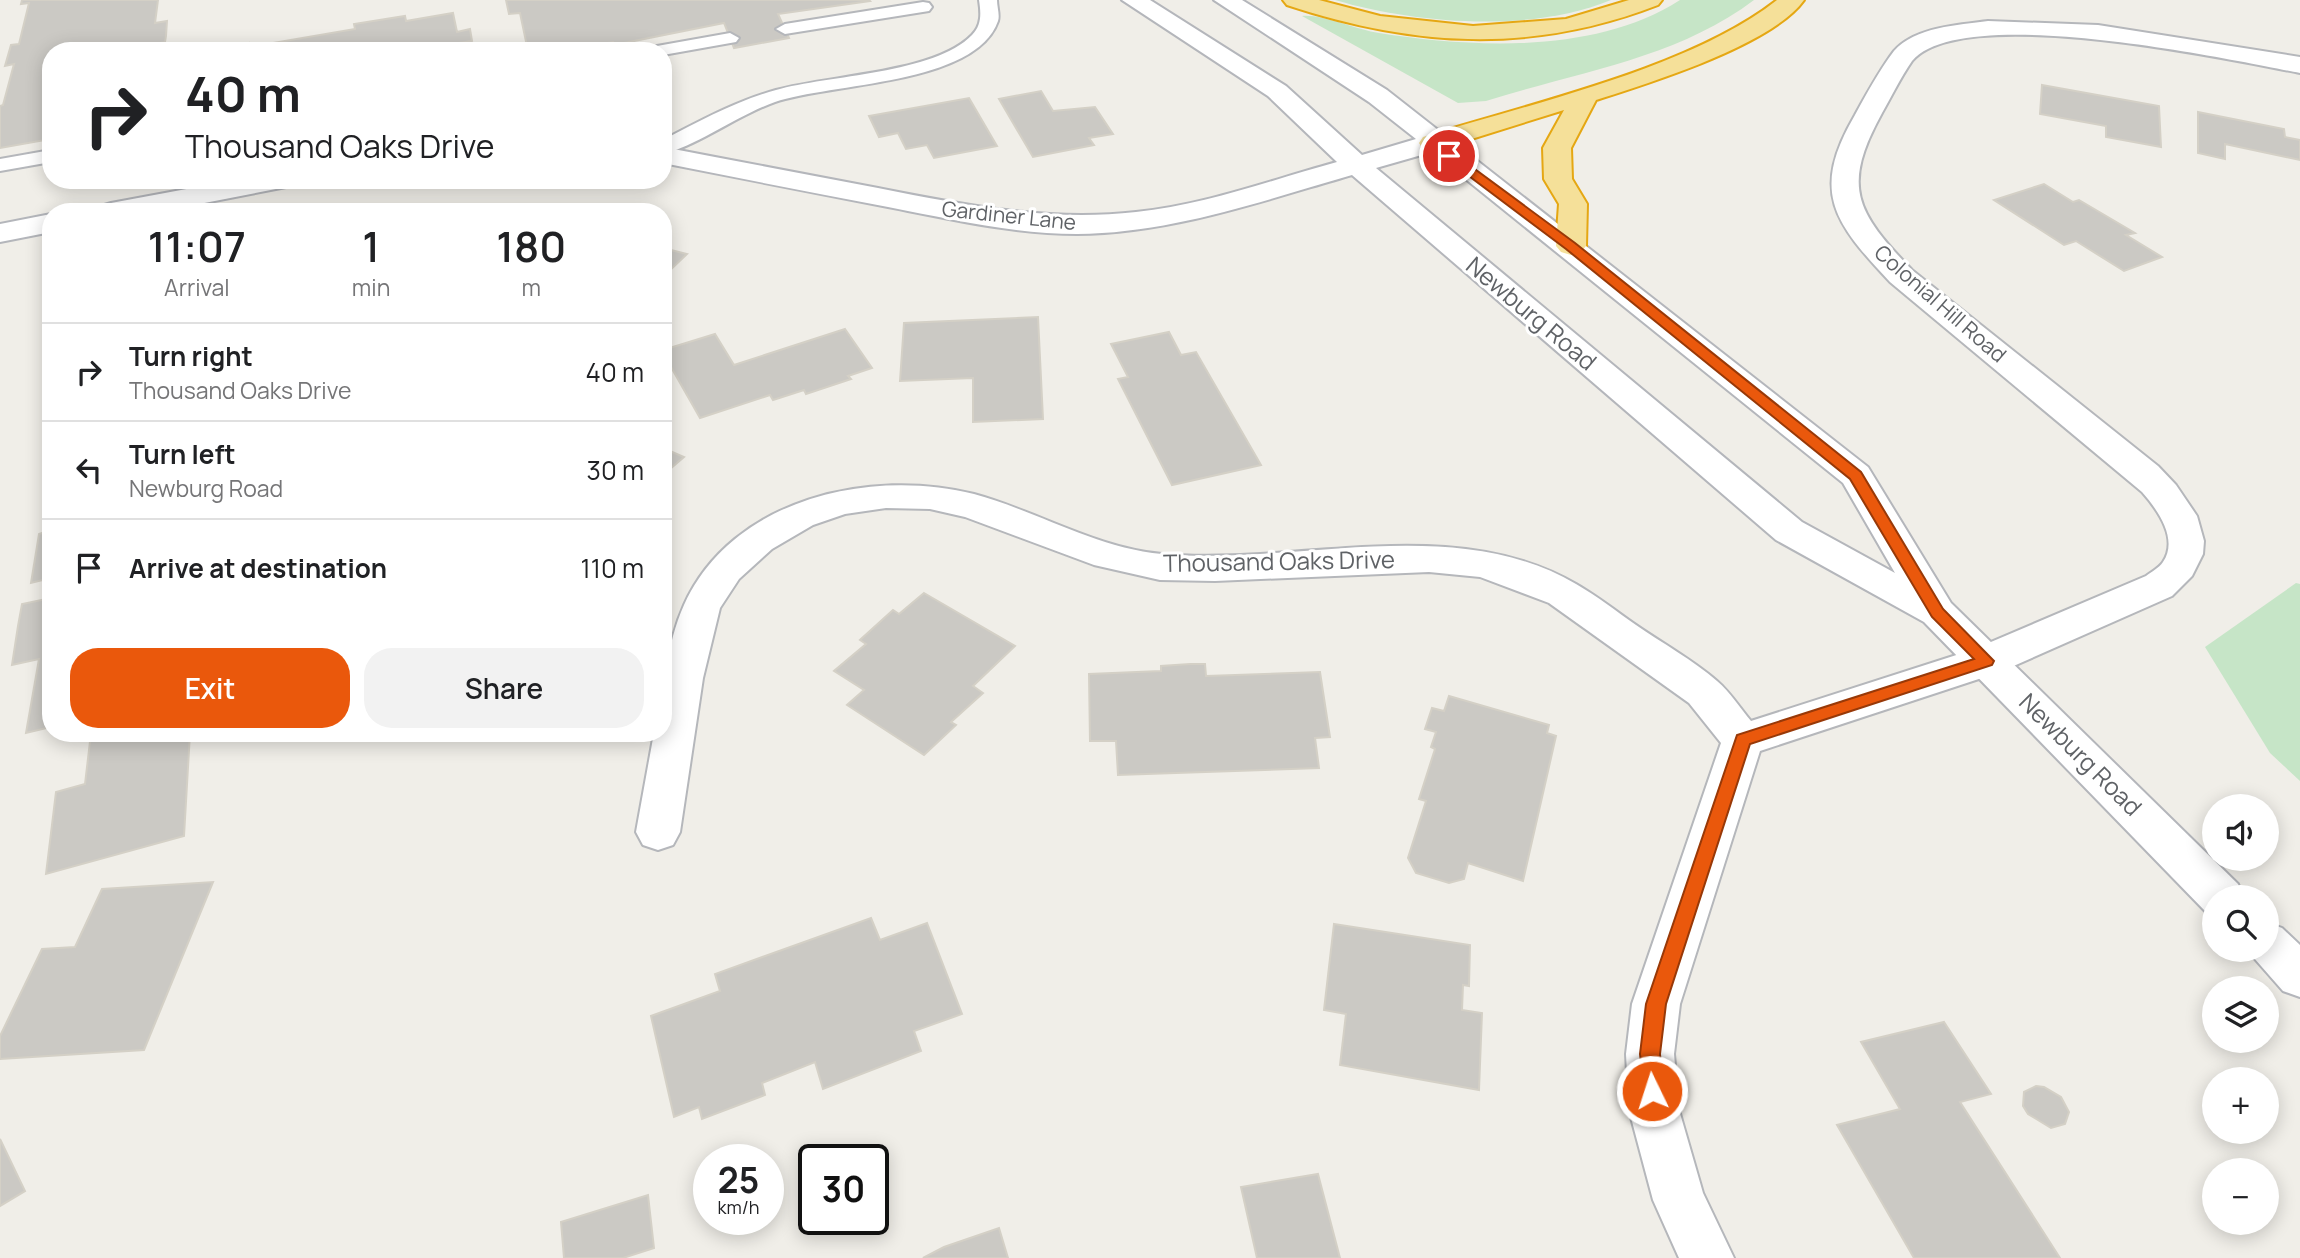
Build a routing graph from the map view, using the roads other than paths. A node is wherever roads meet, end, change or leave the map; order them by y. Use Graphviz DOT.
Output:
graph roads {
  1 [pos="988,0"];
  2 [pos="1134,0"];
  3 [pos="1226,0"];
  4 [pos="1295,0"];
  5 [pos="1650,0"];
  6 [pos="1792,0"];
  7 [pos="923,7"];
  8 [pos="785,29"];
  9 [pos="730,38"];
  10 [pos="672,48"];
  11 [pos="2300,65"];
  12 [pos="1586,95"];
  13 [pos="672,143"];
  14 [pos="1433,143"];
  15 [pos="672,157"];
  16 [pos="42,158"];
  17 [pos="0,165"];
  18 [pos="1358,167"];
  19 [pos="233,189"];
  20 [pos="159,203"];
  21 [pos="42,225"];
  22 [pos="0,233"];
  23 [pos="1571,246"];
  24 [pos="1938,613"];
  25 [pos="1986,661"];
  26 [pos="1743,740"];
  27 [pos="658,832"];
  28 [pos="2209,885"];
  29 [pos="1707,1258"];
  1 -- 13 [label="lane"];
  2 -- 18 [label="main road, Newburg Road"];
  3 -- 14 [label="main road, Newburg Road"];
  4 -- 5 [label="highway"];
  6 -- 12 [label="highway"];
  7 -- 8 [label="lane"];
  9 -- 10 [label="lane"];
  11 -- 25 [label="main road, Colonial Hill Road"];
  12 -- 14 [label="highway"];
  12 -- 23 [label="highway"];
  14 -- 18 [label="main road, Gardiner Lane"];
  14 -- 23 [label="main road, Newburg Road"];
  15 -- 18 [label="main road, Gardiner Lane"];
  16 -- 17 [label="lane"];
  18 -- 24 [label="main road, Newburg Road"];
  19 -- 20 [label="main road"];
  21 -- 22 [label="main road"];
  23 -- 24 [label="main road, Newburg Road"];
  24 -- 25 [label="main road, Newburg Road"];
  25 -- 26 [label="main road"];
  25 -- 28 [label="main road, Newburg Road"];
  26 -- 27 [label="main road, Thousand Oaks Drive"];
  26 -- 29 [label="main road"];
}
